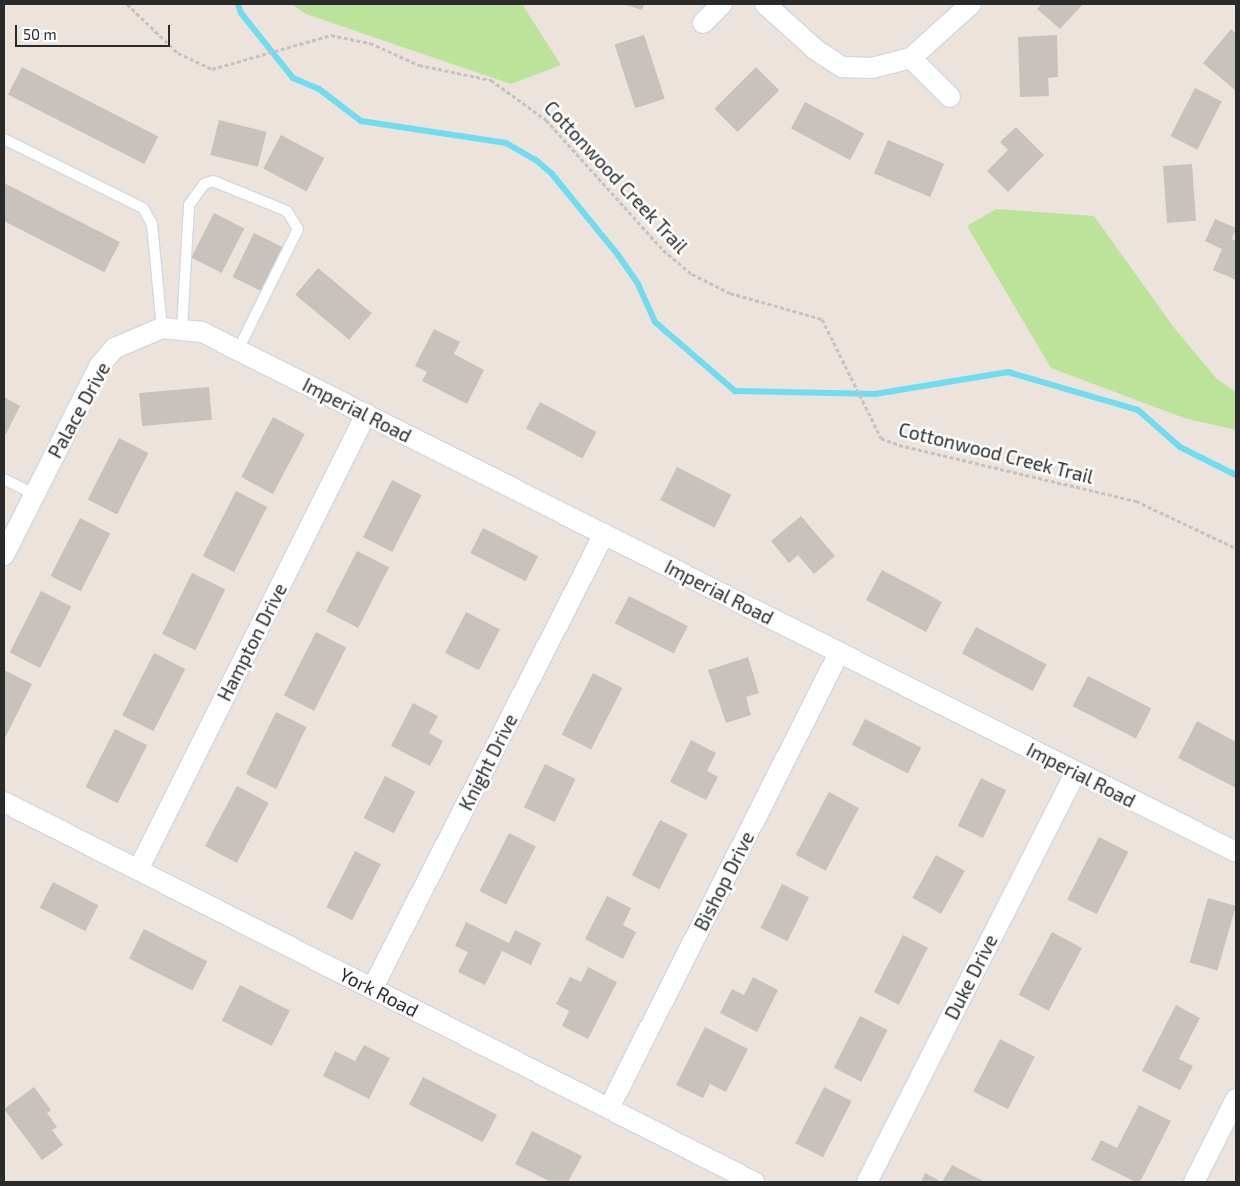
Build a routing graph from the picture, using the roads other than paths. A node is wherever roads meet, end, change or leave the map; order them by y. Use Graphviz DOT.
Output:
graph roads {
  1 [pos="722,4"];
  2 [pos="765,4"];
  3 [pos="971,4"];
  4 [pos="703,23"];
  5 [pos="911,58"];
  6 [pos="950,97"];
  7 [pos="4,138"];
  8 [pos="162,328"];
  9 [pos="182,328"];
  10 [pos="202,332"];
  11 [pos="238,350"];
  12 [pos="366,414"];
  13 [pos="4,479"];
  14 [pos="34,494"];
  15 [pos="604,534"];
  16 [pos="4,555"];
  17 [pos="839,653"];
  18 [pos="1075,772"];
  19 [pos="4,802"];
  20 [pos="1236,852"];
  21 [pos="138,870"];
  22 [pos="372,989"];
  23 [pos="1236,1099"];
  24 [pos="609,1108"];
  25 [pos="754,1182"];
  26 [pos="867,1182"];
  27 [pos="1194,1182"];
  1 -- 4 [label="street"];
  2 -- 5 [label="street"];
  3 -- 5 [label="street"];
  5 -- 6 [label="street"];
  7 -- 8 [label="lane"];
  8 -- 9 [label="street, Palace Drive"];
  8 -- 14 [label="street, Palace Drive"];
  9 -- 10 [label="street, Palace Drive"];
  9 -- 11 [label="lane"];
  10 -- 11 [label="street, Imperial Road"];
  11 -- 12 [label="street, Imperial Road"];
  12 -- 15 [label="street, Imperial Road"];
  12 -- 21 [label="street, Hampton Drive"];
  13 -- 14 [label="lane"];
  14 -- 16 [label="street, Palace Drive"];
  15 -- 17 [label="street, Imperial Road"];
  15 -- 22 [label="street, Knight Drive"];
  17 -- 18 [label="street, Imperial Road"];
  17 -- 24 [label="street, Bishop Drive"];
  18 -- 20 [label="street, Imperial Road"];
  18 -- 26 [label="street, Duke Drive"];
  19 -- 21 [label="street, York Road"];
  21 -- 22 [label="street, York Road"];
  22 -- 24 [label="street, York Road"];
  23 -- 27 [label="street"];
  24 -- 25 [label="street, York Road"];
}
